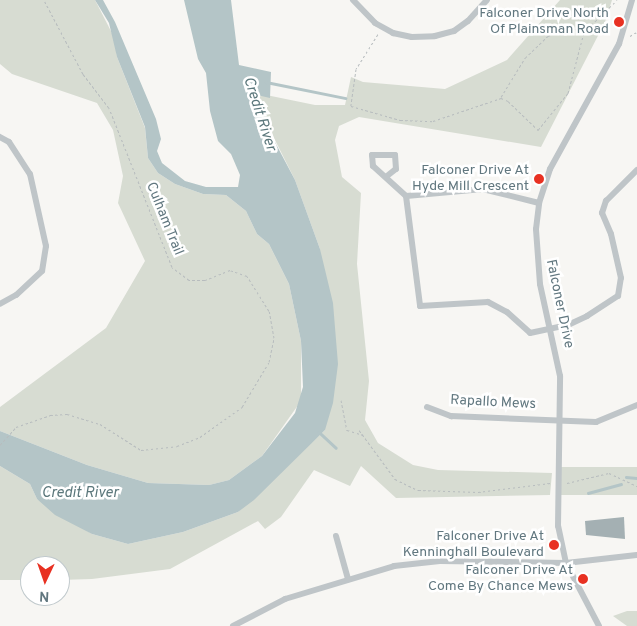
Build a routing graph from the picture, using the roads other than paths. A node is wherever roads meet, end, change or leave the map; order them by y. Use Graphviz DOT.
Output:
graph roads {
  1 [pos="353,0"];
  2 [pos="487,0"];
  3 [pos="632,0"];
  4 [pos="0,138"];
  5 [pos="637,170"];
  6 [pos="387,176"];
  7 [pos="406,196"];
  8 [pos="539,203"];
  9 [pos="0,304"];
  10 [pos="551,330"];
  11 [pos="637,405"];
  12 [pos="427,407"];
  13 [pos="560,419"];
  14 [pos="336,536"];
  15 [pos="637,555"];
  16 [pos="566,563"];
  17 [pos="348,579"];
  18 [pos="233,626"];
  19 [pos="599,626"];
  1 -- 2 [label="street"];
  3 -- 8 [label="street, Falconer Drive"];
  4 -- 9 [label="street"];
  5 -- 10 [label="street"];
  6 -- 7 [label="street"];
  7 -- 8 [label="street"];
  7 -- 10 [label="street"];
  8 -- 10 [label="street, Falconer Drive"];
  10 -- 13 [label="street, Falconer Drive"];
  11 -- 13 [label="street, Rapallo Mews"];
  12 -- 13 [label="street, Rapallo Mews"];
  13 -- 16 [label="street, Falconer Drive"];
  14 -- 17 [label="street"];
  15 -- 16 [label="street"];
  16 -- 17 [label="street"];
  16 -- 19 [label="street, Falconer Drive"];
  17 -- 18 [label="street"];
}
